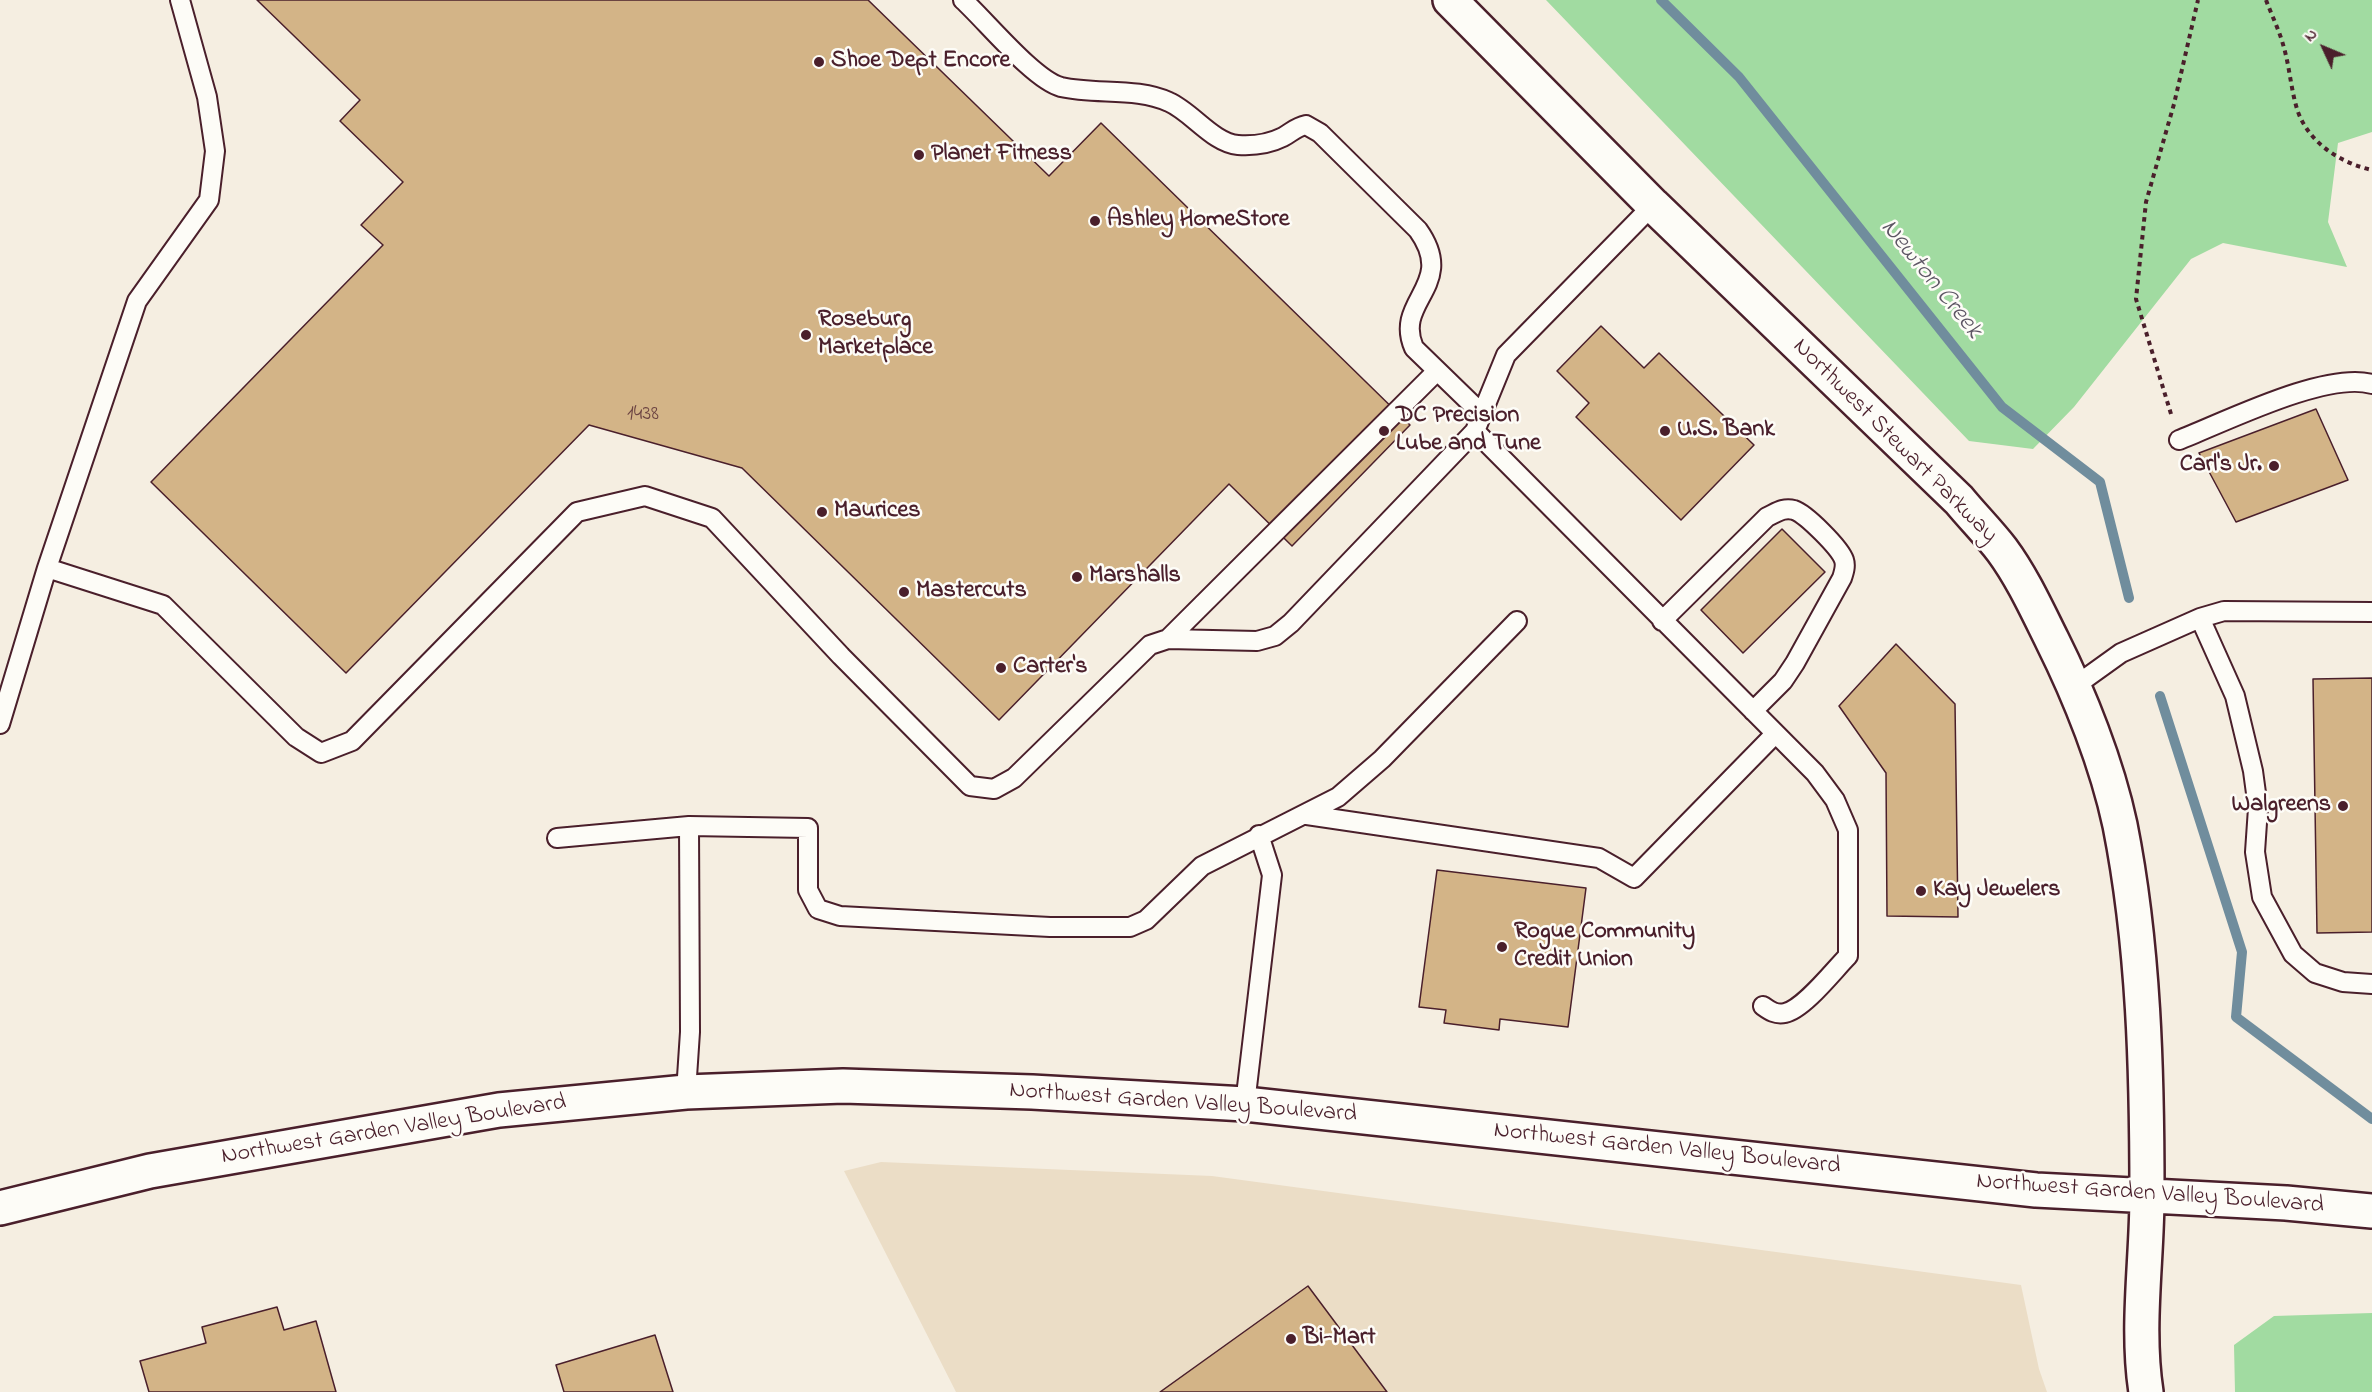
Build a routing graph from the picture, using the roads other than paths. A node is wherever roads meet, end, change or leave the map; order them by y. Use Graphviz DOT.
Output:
graph roads {
  1 [pos="180,0"];
  2 [pos="963,0"];
  3 [pos="1450,0"];
  4 [pos="1653,205"];
  5 [pos="1437,371"];
  6 [pos="2372,384"];
  7 [pos="1482,414"];
  8 [pos="1475,431"];
  9 [pos="2179,440"];
  10 [pos="47,568"];
  11 [pos="2372,612"];
  12 [pos="2200,618"];
  13 [pos="1517,621"];
  14 [pos="1662,621"];
  15 [pos="1168,639"];
  16 [pos="2075,686"];
  17 [pos="1753,711"];
  18 [pos="0,724"];
  19 [pos="1775,734"];
  20 [pos="1307,815"];
  21 [pos="689,826"];
  22 [pos="1259,835"];
  23 [pos="557,838"];
  24 [pos="2372,984"];
  25 [pos="1763,1006"];
  26 [pos="686,1092"];
  27 [pos="1245,1104"];
  28 [pos="2147,1196"];
  29 [pos="0,1208"];
  30 [pos="2372,1210"];
  31 [pos="2146,1392"];
  1 -- 10 [label="lane"];
  2 -- 5 [label="lane"];
  3 -- 4 [label="main road, Northwest Stewart Parkway"];
  4 -- 7 [label="lane"];
  4 -- 16 [label="main road, Northwest Stewart Parkway"];
  5 -- 7 [label="lane"];
  5 -- 15 [label="lane"];
  6 -- 9 [label="lane"];
  7 -- 8 [label="lane"];
  8 -- 14 [label="lane"];
  8 -- 15 [label="lane"];
  10 -- 15 [label="lane"];
  10 -- 18 [label="lane"];
  11 -- 12 [label="lane"];
  12 -- 16 [label="lane"];
  12 -- 24 [label="lane"];
  13 -- 20 [label="lane"];
  14 -- 17 [label="lane"];
  14 -- 17 [label="lane"];
  16 -- 28 [label="main road, Northwest Stewart Parkway"];
  17 -- 19 [label="lane"];
  19 -- 20 [label="lane"];
  19 -- 25 [label="lane"];
  20 -- 22 [label="lane"];
  21 -- 22 [label="lane"];
  21 -- 23 [label="lane"];
  21 -- 26 [label="lane"];
  22 -- 27 [label="lane"];
  26 -- 27 [label="main road, Northwest Garden Valley Boulevard"];
  26 -- 29 [label="main road, Northwest Garden Valley Boulevard"];
  27 -- 28 [label="main road, Northwest Garden Valley Boulevard"];
  28 -- 30 [label="main road, Northwest Garden Valley Boulevard"];
  28 -- 31 [label="main road, Northwest Stewart Parkway"];
}
